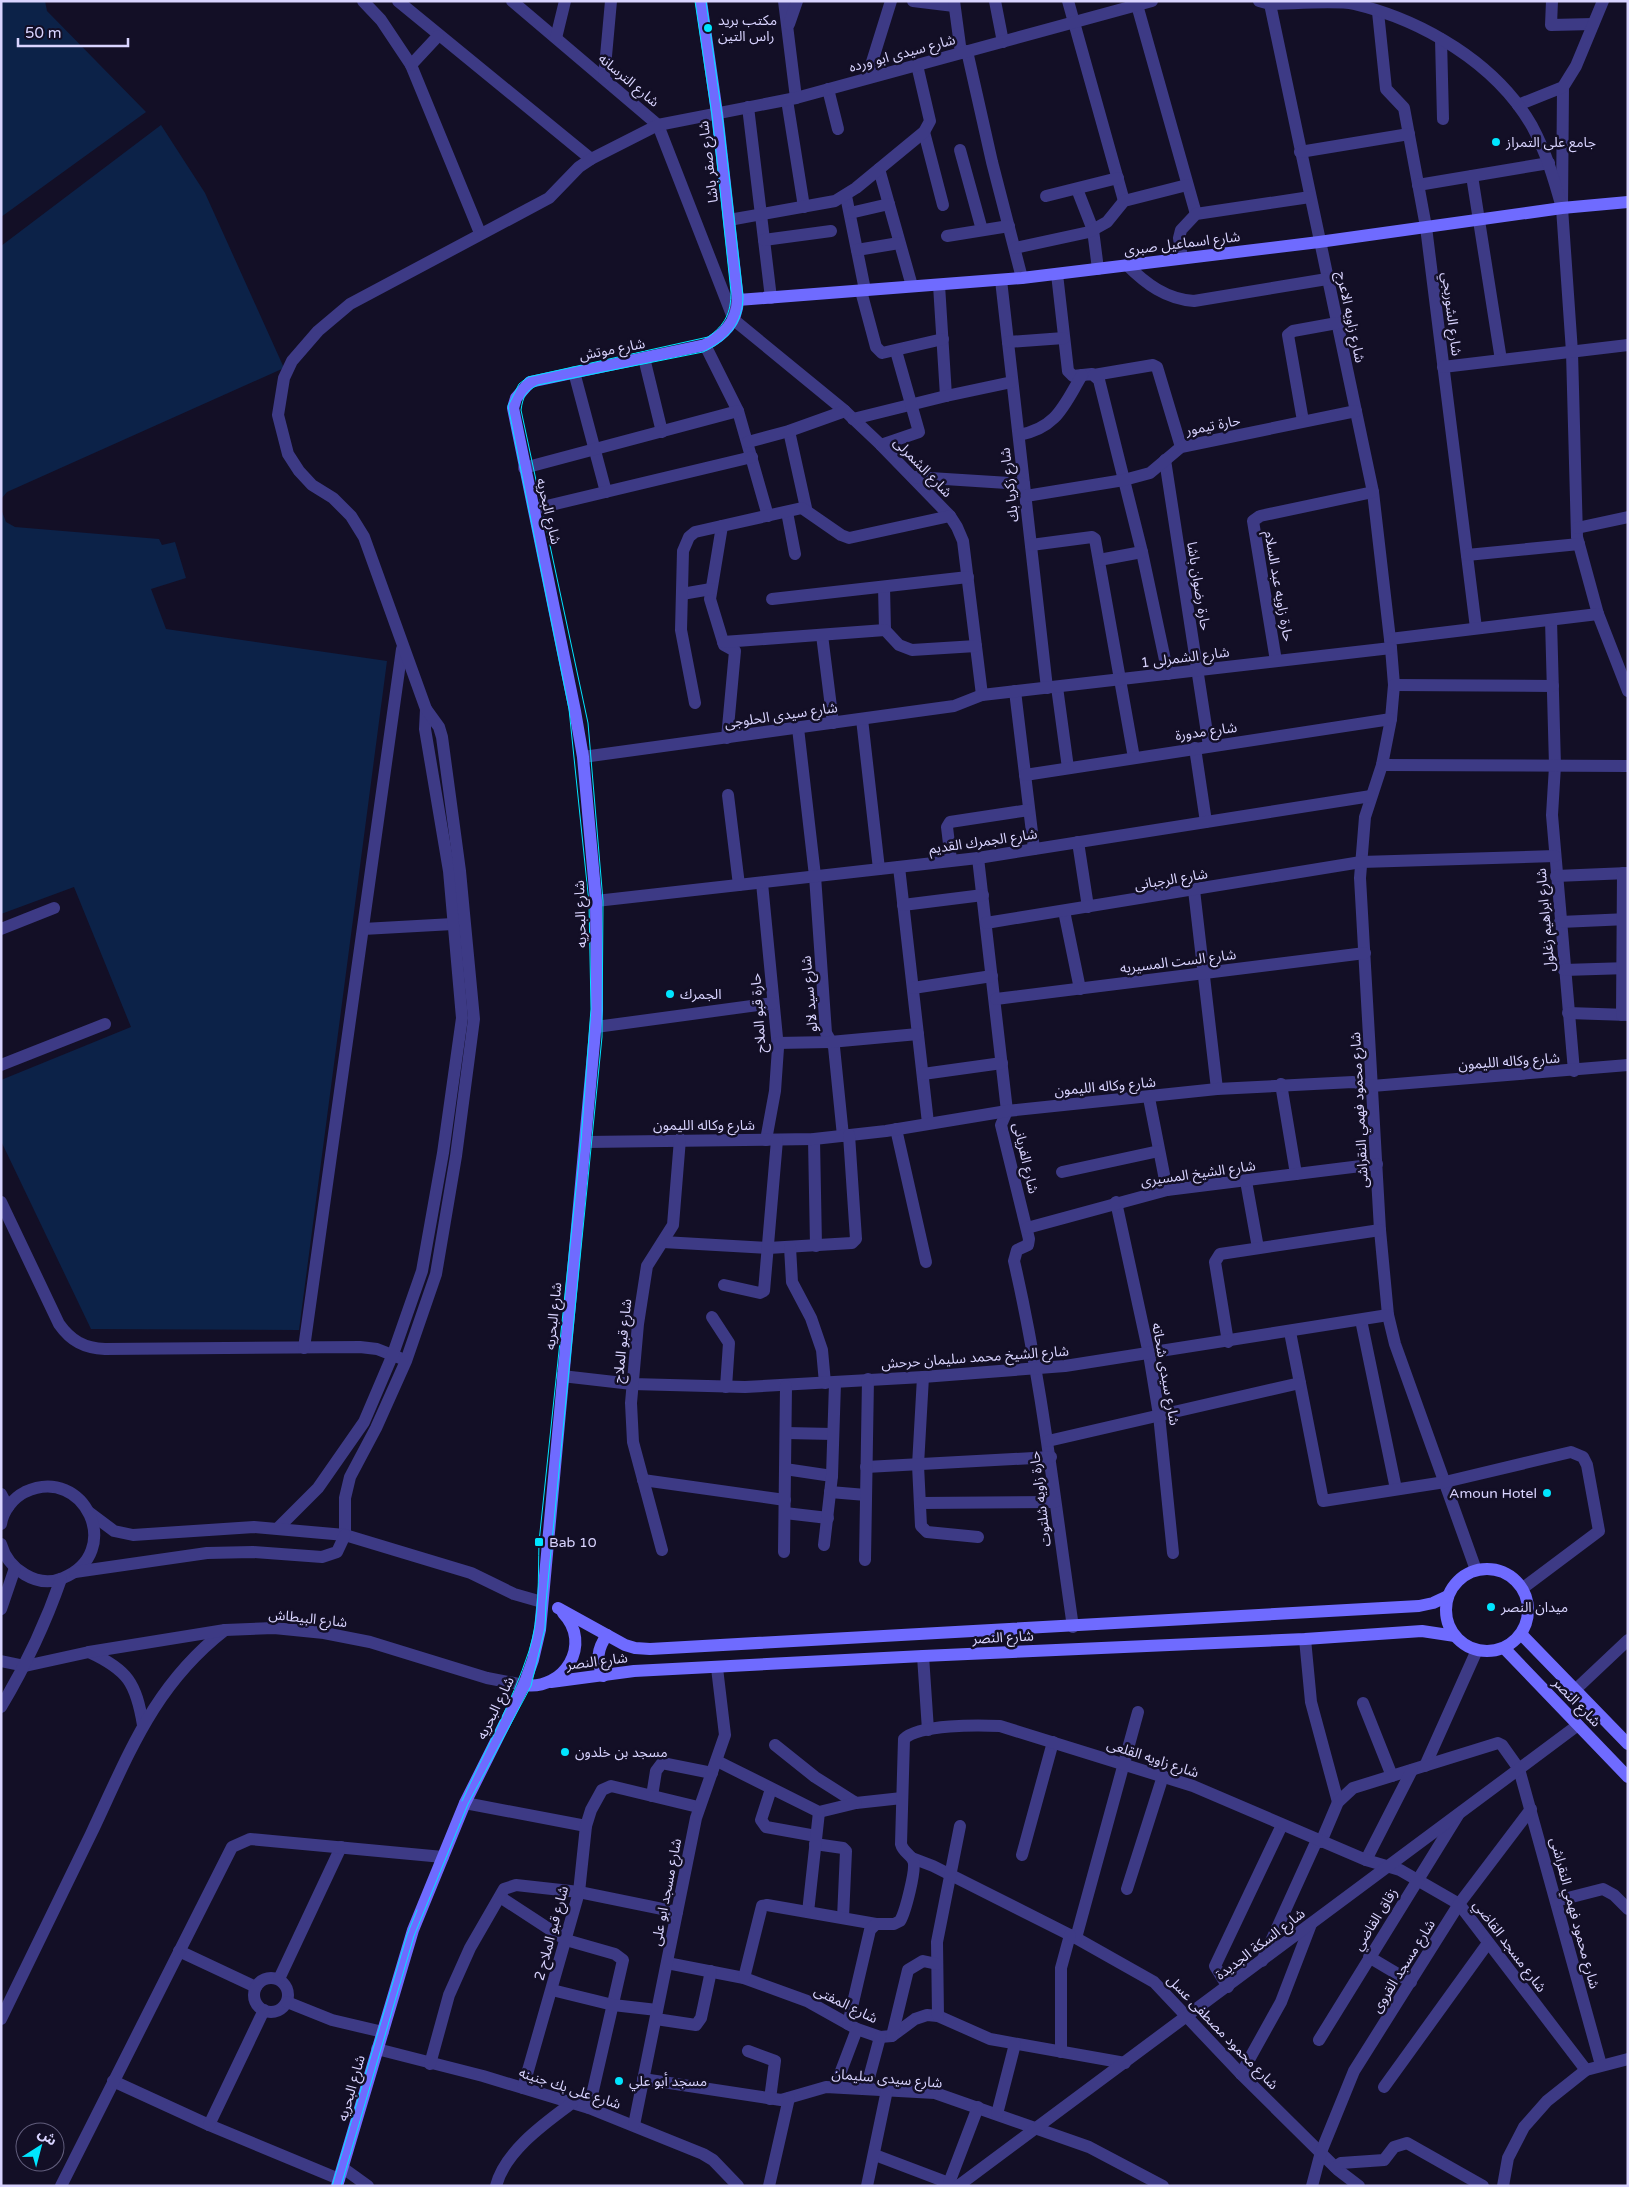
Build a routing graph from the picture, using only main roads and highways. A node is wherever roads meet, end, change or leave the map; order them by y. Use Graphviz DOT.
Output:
graph roads {
  1 [pos="701,1"];
  2 [pos="1628,202"];
  3 [pos="738,300"];
  4 [pos="734,320"];
  5 [pos="514,419"];
  6 [pos="1448,1596"];
  7 [pos="542,1602"];
  8 [pos="558,1608"];
  9 [pos="1521,1634"];
  10 [pos="606,1635"];
  11 [pos="1455,1636"];
  12 [pos="1504,1648"];
  13 [pos="603,1676"];
  14 [pos="551,1682"];
  15 [pos="524,1685"];
  16 [pos="1628,1744"];
  17 [pos="1628,1777"];
  18 [pos="340,2177"];
  1 -- 3 [label="main road, شارع صقر باشا"];
  2 -- 3 [label="main road, شارع اسماعيل صبرى"];
  3 -- 4 [label="main road, شارع صقر باشا"];
  4 -- 5 [label="main road, شارع موتش"];
  5 -- 7 [label="main road, شارع البحريه"];
  6 -- 9 [label="main road"];
  6 -- 10 [label="main road, شارع النصر"];
  6 -- 11 [label="main road"];
  7 -- 8 [label="main road, شارع النصر"];
  7 -- 15 [label="main road, شارع البحريه"];
  8 -- 10 [label="main road, شارع النصر"];
  8 -- 14 [label="main road"];
  9 -- 12 [label="main road"];
  9 -- 16 [label="main road, شارع النصر"];
  10 -- 13 [label="main road"];
  11 -- 12 [label="main road"];
  11 -- 13 [label="main road, شارع النصر"];
  12 -- 17 [label="main road, شارع النصر"];
  13 -- 14 [label="main road, شارع النصر"];
  14 -- 15 [label="main road, شارع النصر"];
  15 -- 18 [label="main road, شارع البحريه"];
}
